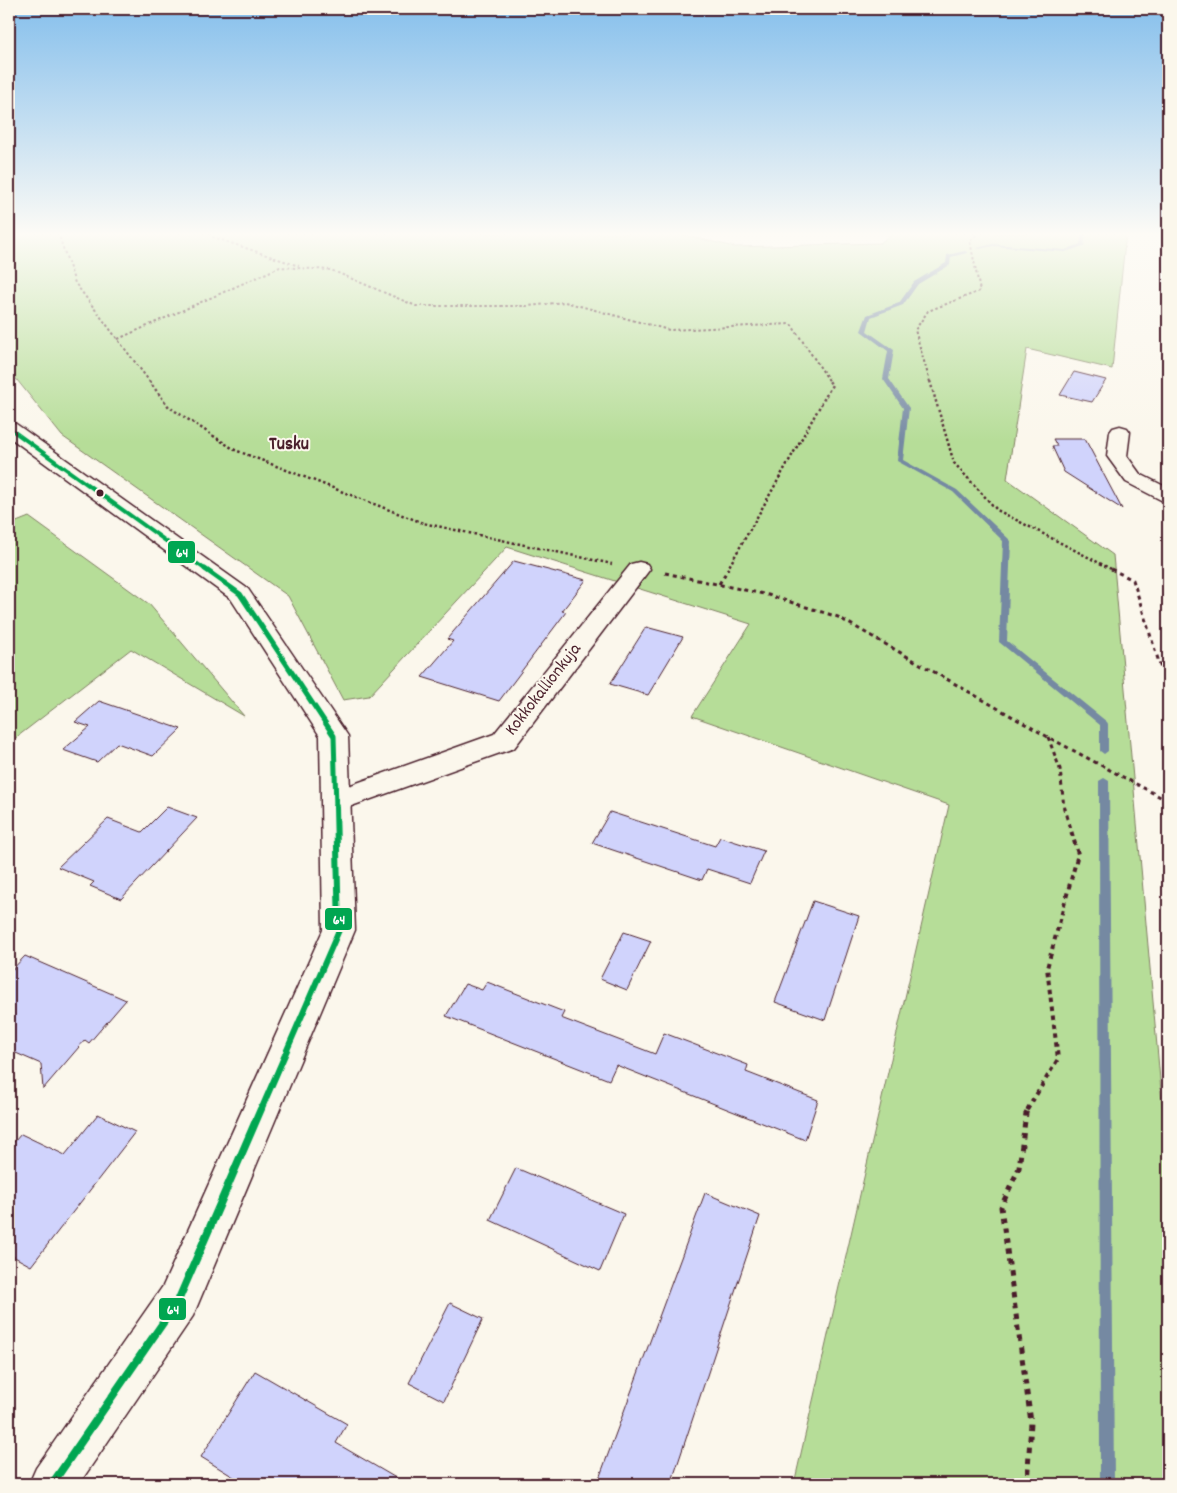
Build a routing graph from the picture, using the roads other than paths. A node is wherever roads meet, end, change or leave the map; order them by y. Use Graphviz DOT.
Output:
graph roads {
  1 [pos="9,428"];
  2 [pos="1120,432"];
  3 [pos="1168,496"];
  4 [pos="639,570"];
  5 [pos="336,801"];
  6 [pos="52,1484"];
  1 -- 5 [label="street"];
  2 -- 3 [label="street"];
  4 -- 5 [label="street, Kokkokallionkuja"];
  5 -- 6 [label="street"];
}
